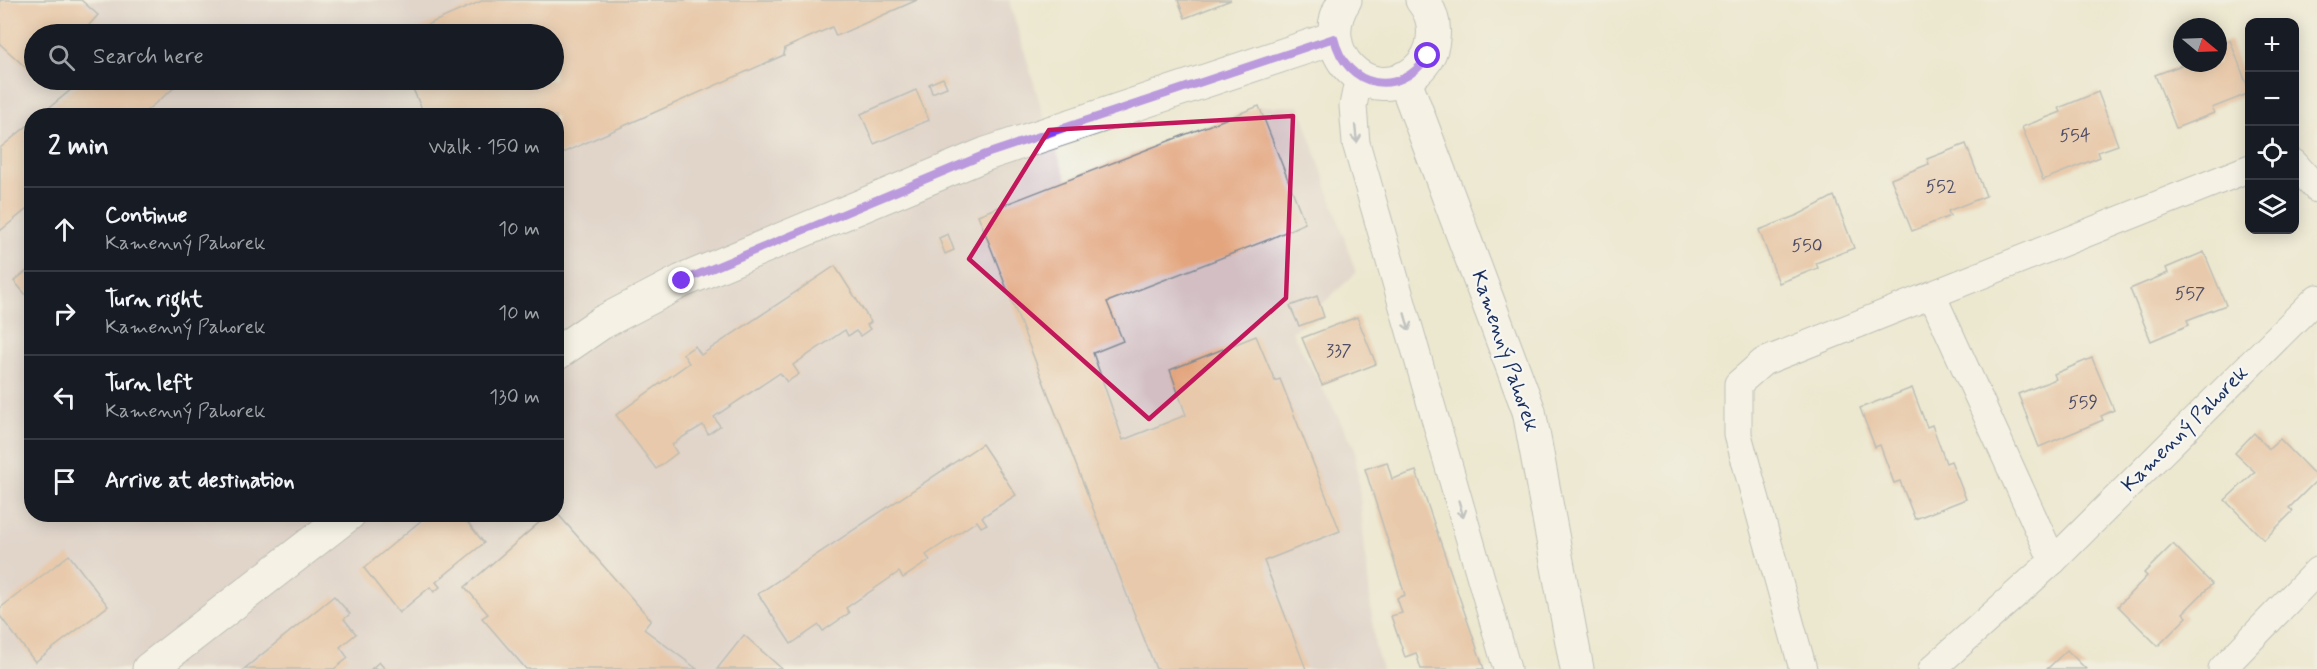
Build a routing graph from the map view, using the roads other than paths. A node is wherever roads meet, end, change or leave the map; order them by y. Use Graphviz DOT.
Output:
graph roads {
  1 [pos="1345,0"];
  2 [pos="1427,1"];
  3 [pos="1334,38"];
  4 [pos="1359,76"];
  5 [pos="1404,78"];
  6 [pos="2299,169"];
  7 [pos="2245,170"];
  8 [pos="2317,189"];
  9 [pos="1932,295"];
  10 [pos="2317,298"];
  11 [pos="564,348"];
  12 [pos="339,522"];
  13 [pos="2053,561"];
  14 [pos="2317,571"];
  15 [pos="149,669"];
  16 [pos="1507,669"];
  17 [pos="1577,669"];
  18 [pos="1803,669"];
  19 [pos="1932,669"];
  20 [pos="2222,669"];
  1 -- 3 [label="street"];
  2 -- 5 [label="street"];
  3 -- 4 [label="street"];
  3 -- 11 [label="street"];
  4 -- 5 [label="street"];
  4 -- 16 [label="street, one-way"];
  5 -- 17 [label="street, Kamenný Pahorek"];
  6 -- 8 [label="street"];
  7 -- 9 [label="street"];
  9 -- 13 [label="street"];
  9 -- 18 [label="street"];
  10 -- 13 [label="street, Kamenný Pahorek"];
  12 -- 15 [label="street"];
  13 -- 19 [label="street, Kamenný Pahorek"];
  14 -- 20 [label="street"];
}
